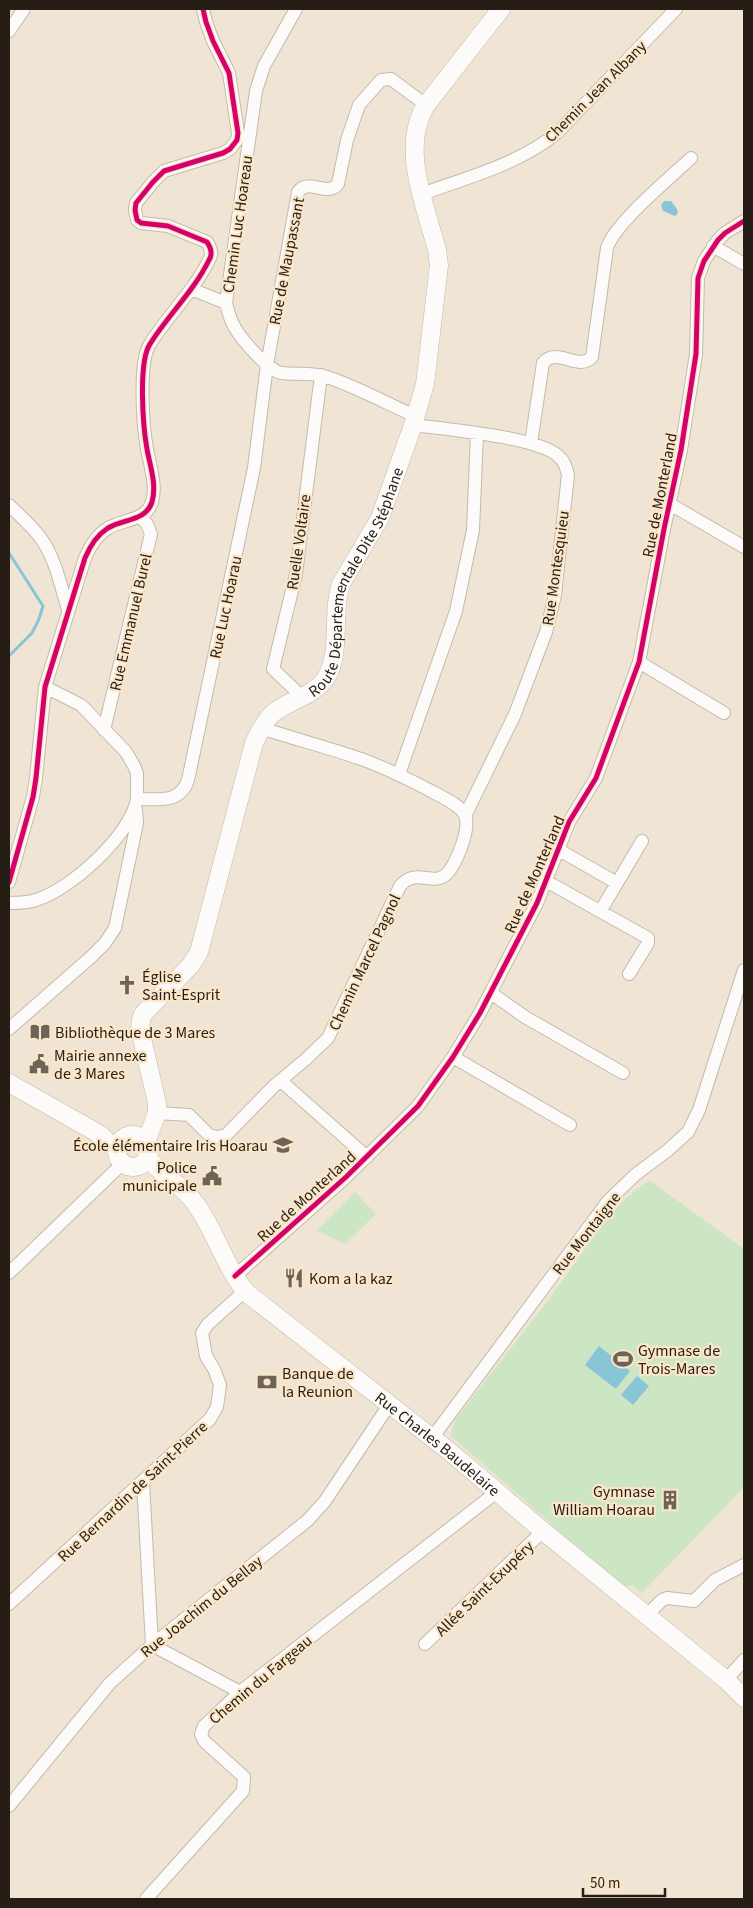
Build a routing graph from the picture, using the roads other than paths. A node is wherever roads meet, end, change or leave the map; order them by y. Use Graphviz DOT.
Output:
graph roads {
  1 [pos="24,9"];
  2 [pos="203,9"];
  3 [pos="296,9"];
  4 [pos="501,9"];
  5 [pos="676,9"];
  6 [pos="9,31"];
  7 [pos="426,105"];
  8 [pos="691,158"];
  9 [pos="422,194"];
  10 [pos="744,221"];
  11 [pos="713,246"];
  12 [pos="744,264"];
  13 [pos="191,289"];
  14 [pos="226,302"];
  15 [pos="267,365"];
  16 [pos="322,375"];
  17 [pos="414,420"];
  18 [pos="477,434"];
  19 [pos="531,443"];
  20 [pos="670,504"];
  21 [pos="9,505"];
  22 [pos="140,517"];
  23 [pos="744,547"];
  24 [pos="68,609"];
  25 [pos="639,662"];
  26 [pos="45,687"];
  27 [pos="299,699"];
  28 [pos="724,713"];
  29 [pos="261,728"];
  30 [pos="104,730"];
  31 [pos="399,774"];
  32 [pos="136,803"];
  33 [pos="465,816"];
  34 [pos="642,841"];
  35 [pos="559,850"];
  36 [pos="546,881"];
  37 [pos="9,882"];
  38 [pos="617,883"];
  39 [pos="9,903"];
  40 [pos="601,910"];
  41 [pos="744,970"];
  42 [pos="629,974"];
  43 [pos="491,994"];
  44 [pos="9,1029"];
  45 [pos="453,1057"];
  46 [pos="623,1073"];
  47 [pos="281,1081"];
  48 [pos="9,1083"];
  49 [pos="570,1125"];
  50 [pos="140,1146"];
  51 [pos="367,1157"];
  52 [pos="9,1273"];
  53 [pos="234,1276"];
  54 [pos="245,1291"];
  55 [pos="389,1405"];
  56 [pos="432,1438"];
  57 [pos="142,1482"];
  58 [pos="498,1490"];
  59 [pos="544,1531"];
  60 [pos="744,1565"];
  61 [pos="9,1604"];
  62 [pos="646,1616"];
  63 [pos="425,1644"];
  64 [pos="152,1645"];
  65 [pos="744,1660"];
  66 [pos="726,1680"];
  67 [pos="240,1692"];
  68 [pos="744,1698"];
  69 [pos="9,1806"];
  70 [pos="146,1899"];
  1 -- 6 [label="street"];
  2 -- 13 [label="street"];
  3 -- 14 [label="street, Chemin Luc Hoareau"];
  4 -- 7 [label="main road, Route Départementale Dite Stéphane"];
  5 -- 9 [label="street, Chemin Jean Albany"];
  7 -- 9 [label="main road, Route Départementale Dite Stéphane"];
  7 -- 15 [label="street, Rue de Maupassant"];
  8 -- 19 [label="street"];
  9 -- 17 [label="main road, Route Départementale Dite Stéphane"];
  10 -- 11 [label="street, Rue de Monterland"];
  11 -- 12 [label="street"];
  11 -- 20 [label="street, Rue de Monterland"];
  13 -- 14 [label="street"];
  13 -- 22 [label="street"];
  14 -- 15 [label="street, Chemin Luc Hoareau"];
  15 -- 16 [label="street, Chemin Luc Hoareau"];
  15 -- 32 [label="street, Rue Luc Hoarau"];
  16 -- 17 [label="street, Chemin Luc Hoareau"];
  16 -- 27 [label="street, Ruelle Voltaire"];
  17 -- 18 [label="street, Rue Montesquieu"];
  17 -- 27 [label="main road, Route Départementale Dite Stéphane"];
  18 -- 19 [label="street, Rue Montesquieu"];
  18 -- 31 [label="street"];
  19 -- 33 [label="street, Rue Montesquieu"];
  20 -- 23 [label="street"];
  20 -- 25 [label="street, Rue de Monterland"];
  21 -- 24 [label="street"];
  22 -- 24 [label="street"];
  22 -- 30 [label="street, Rue Emmanuel Burel"];
  24 -- 26 [label="street"];
  25 -- 28 [label="street"];
  25 -- 35 [label="street, Rue de Monterland"];
  26 -- 30 [label="street"];
  26 -- 37 [label="street"];
  27 -- 29 [label="main road, Route Départementale Dite Stéphane"];
  29 -- 31 [label="street"];
  29 -- 50 [label="main road, Route Départementale Dite Stéphane"];
  30 -- 32 [label="street"];
  31 -- 33 [label="street"];
  32 -- 39 [label="street"];
  32 -- 44 [label="street"];
  33 -- 47 [label="street, Chemin Marcel Pagnol"];
  34 -- 38 [label="street"];
  35 -- 36 [label="street, Rue de Monterland"];
  35 -- 38 [label="street"];
  36 -- 40 [label="street"];
  36 -- 43 [label="street, Rue de Monterland"];
  38 -- 40 [label="street"];
  40 -- 42 [label="street"];
  41 -- 56 [label="street, Rue Montaigne"];
  43 -- 45 [label="street, Rue de Monterland"];
  43 -- 46 [label="street"];
  45 -- 49 [label="street"];
  45 -- 51 [label="street, Rue de Monterland"];
  47 -- 50 [label="street, Chemin Marcel Pagnol"];
  47 -- 51 [label="street"];
  48 -- 50 [label="main road, Rue Charles Baudelaire"];
  50 -- 52 [label="street"];
  50 -- 53 [label="main road, Rue Charles Baudelaire"];
  51 -- 53 [label="street, Rue de Monterland"];
  53 -- 54 [label="main road, Rue Charles Baudelaire"];
  54 -- 55 [label="main road, Rue Charles Baudelaire"];
  54 -- 57 [label="street, Rue Bernardin de Saint-Pierre"];
  55 -- 56 [label="main road, Rue Charles Baudelaire"];
  55 -- 64 [label="street, Rue Joachim du Bellay"];
  56 -- 58 [label="main road, Rue Charles Baudelaire"];
  57 -- 61 [label="street, Rue Bernardin de Saint-Pierre"];
  57 -- 64 [label="street"];
  58 -- 59 [label="main road, Rue Charles Baudelaire"];
  58 -- 67 [label="street, Chemin du Fargeau"];
  59 -- 62 [label="main road, Rue Charles Baudelaire"];
  59 -- 63 [label="street, Allée Saint-Exupéry"];
  60 -- 62 [label="street"];
  62 -- 66 [label="main road, Rue Charles Baudelaire"];
  64 -- 67 [label="street"];
  64 -- 69 [label="street, Rue Joachim du Bellay"];
  65 -- 66 [label="street"];
  66 -- 68 [label="main road, Rue Charles Baudelaire"];
  67 -- 70 [label="street, Chemin du Fargeau"];
}
